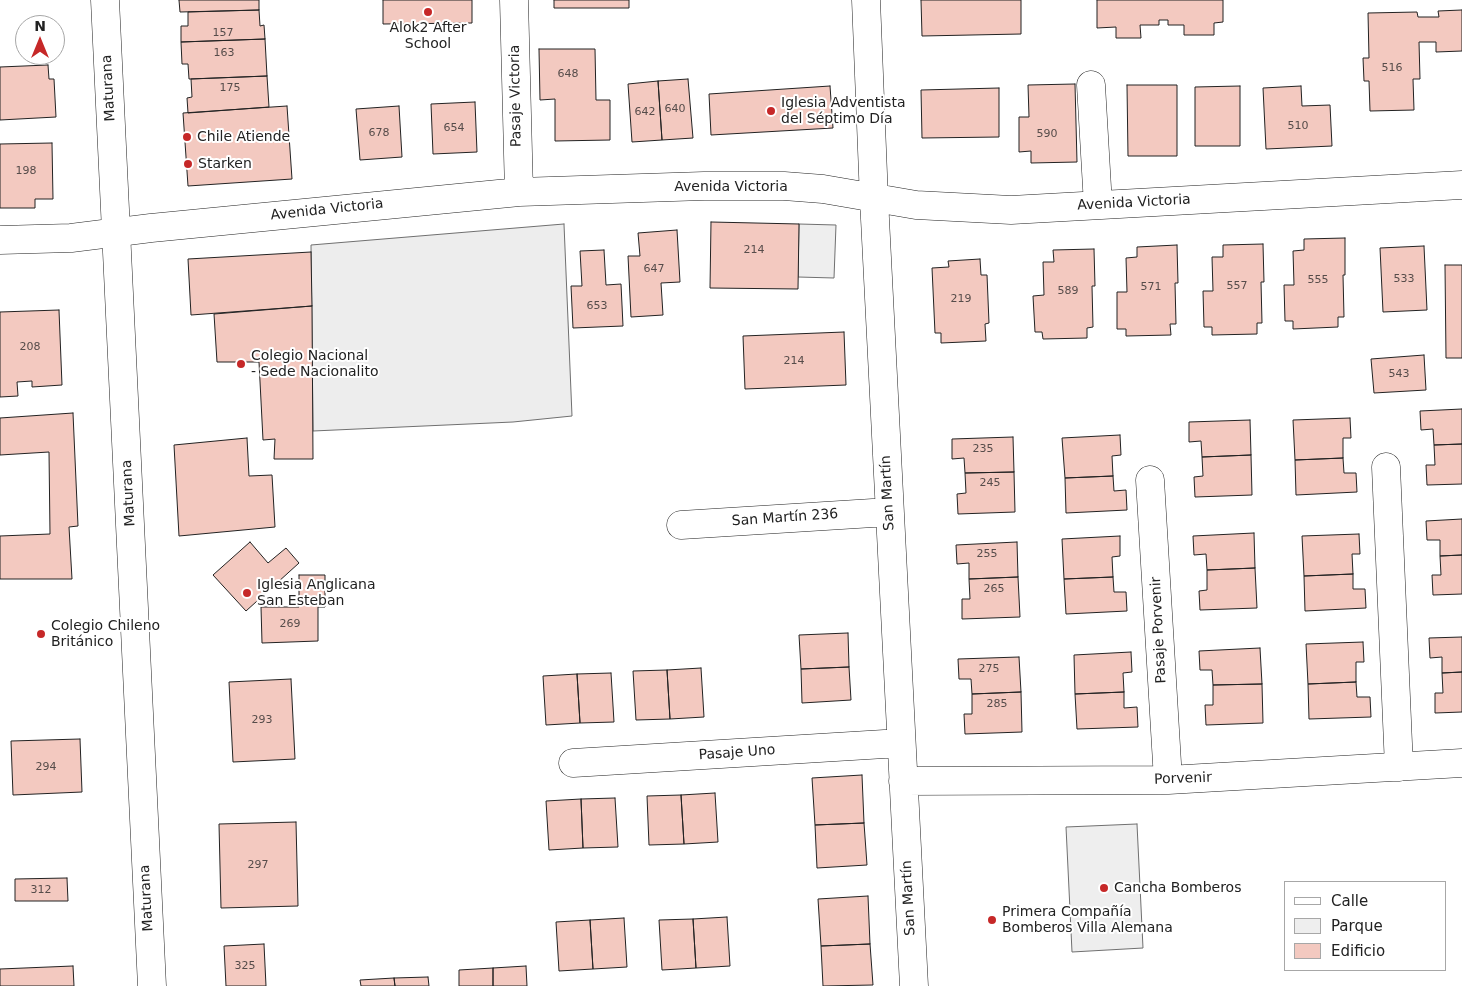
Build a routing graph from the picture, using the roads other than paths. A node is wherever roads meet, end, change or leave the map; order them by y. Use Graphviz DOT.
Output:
graph roads {
  1 [pos="105,0"];
  2 [pos="514,0"];
  3 [pos="866,0"];
  4 [pos="1092,85"];
  5 [pos="1462,185"];
  6 [pos="519,192"];
  7 [pos="874,199"];
  8 [pos="1098,206"];
  9 [pos="116,233"];
  10 [pos="0,240"];
  11 [pos="1386,468"];
  12 [pos="1150,480"];
  13 [pos="889,512"];
  14 [pos="681,525"];
  15 [pos="901,743"];
  16 [pos="573,763"];
  17 [pos="1462,763"];
  18 [pos="1398,767"];
  19 [pos="1168,780"];
  20 [pos="903,781"];
  21 [pos="152,986"];
  22 [pos="914,986"];
  1 -- 9 [label="street, Maturana"];
  2 -- 6 [label="street, Pasaje Victoria"];
  3 -- 7 [label="street, San Martín"];
  4 -- 8 [label="street"];
  5 -- 8 [label="street, Avenida Victoria"];
  6 -- 7 [label="street, Avenida Victoria"];
  6 -- 9 [label="street, Avenida Victoria"];
  7 -- 8 [label="street, Avenida Victoria"];
  7 -- 13 [label="street, San Martín"];
  9 -- 10 [label="street, Avenida Victoria"];
  9 -- 21 [label="street, Maturana"];
  11 -- 18 [label="street"];
  12 -- 19 [label="street, Pasaje Porvenir"];
  13 -- 14 [label="street, San Martín 236"];
  13 -- 15 [label="street, San Martín"];
  15 -- 16 [label="street, Pasaje Uno"];
  15 -- 20 [label="street, San Martín"];
  17 -- 18 [label="street, Porvenir"];
  18 -- 19 [label="street, Porvenir"];
  19 -- 20 [label="street, Porvenir"];
  20 -- 22 [label="street, San Martín"];
}
